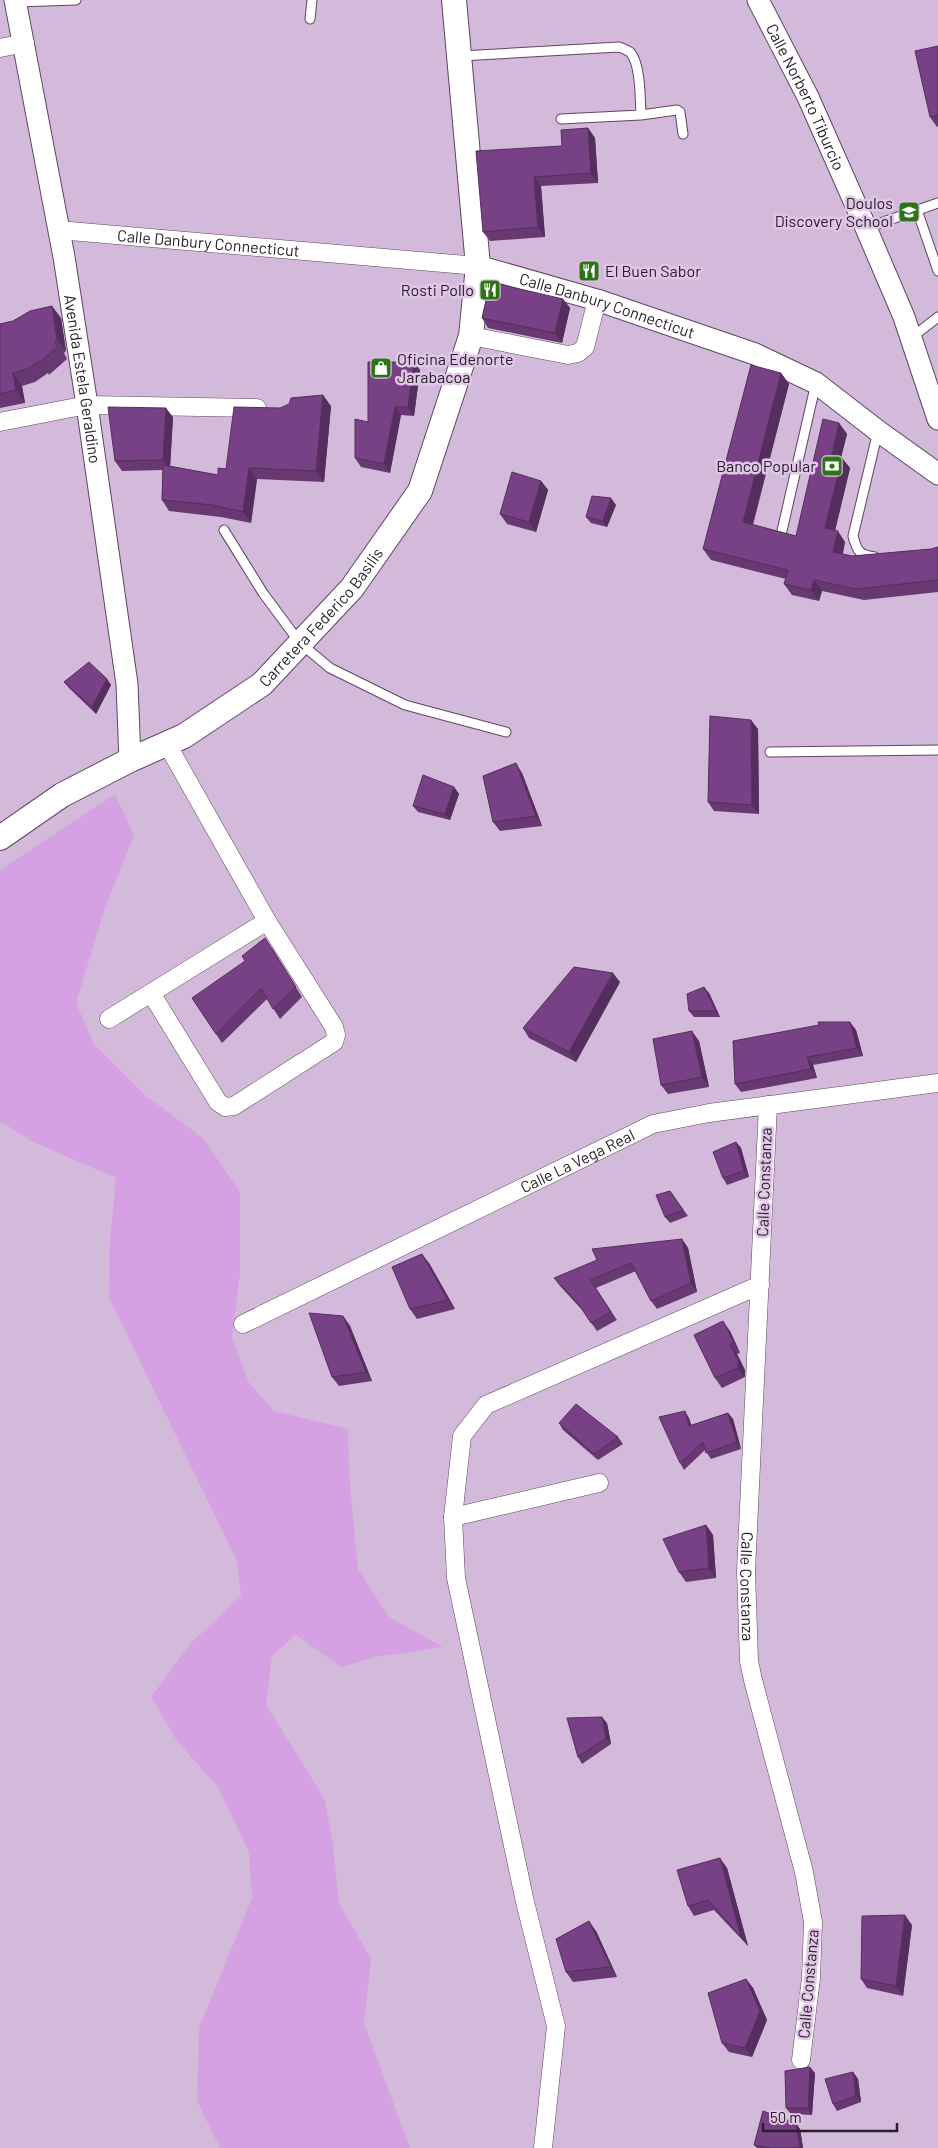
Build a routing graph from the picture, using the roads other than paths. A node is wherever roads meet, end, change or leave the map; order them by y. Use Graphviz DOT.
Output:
graph roads {
  1 [pos="76,0"];
  2 [pos="312,0"];
  3 [pos="454,0"];
  4 [pos="758,0"];
  5 [pos="16,1"];
  6 [pos="310,18"];
  7 [pos="25,43"];
  8 [pos="0,48"];
  9 [pos="458,56"];
  10 [pos="641,115"];
  11 [pos="561,120"];
  12 [pos="683,134"];
  13 [pos="938,204"];
  14 [pos="917,210"];
  15 [pos="866,228"];
  16 [pos="58,230"];
  17 [pos="478,266"];
  18 [pos="938,271"];
  19 [pos="597,300"];
  20 [pos="938,317"];
  21 [pos="471,336"];
  22 [pos="911,338"];
  23 [pos="816,383"];
  24 [pos="87,405"];
  25 [pos="269,408"];
  26 [pos="938,419"];
  27 [pos="0,422"];
  28 [pos="878,431"];
  29 [pos="938,474"];
  30 [pos="224,530"];
  31 [pos="781,535"];
  32 [pos="883,558"];
  33 [pos="300,643"];
  34 [pos="506,732"];
  35 [pos="167,744"];
  36 [pos="938,750"];
  37 [pos="770,752"];
  38 [pos="130,760"];
  39 [pos="0,838"];
  40 [pos="267,921"];
  41 [pos="151,993"];
  42 [pos="109,1019"];
  43 [pos="938,1083"];
  44 [pos="768,1105"];
  45 [pos="760,1284"];
  46 [pos="243,1324"];
  47 [pos="599,1483"];
  48 [pos="453,1517"];
  49 [pos="801,2060"];
  50 [pos="543,2148"];
  1 -- 5 [label="lane"];
  2 -- 6 [label="lane"];
  3 -- 9 [label="main road, Carretera Federico Basilis"];
  4 -- 15 [label="street, Calle Norberto Tiburcio"];
  5 -- 7 [label="street, Avenida Estela Geraldino"];
  7 -- 8 [label="street"];
  7 -- 16 [label="street, Avenida Estela Geraldino"];
  9 -- 10 [label="lane"];
  9 -- 17 [label="main road, Carretera Federico Basilis"];
  10 -- 11 [label="lane"];
  10 -- 12 [label="lane"];
  13 -- 14 [label="lane"];
  14 -- 15 [label="lane"];
  14 -- 18 [label="lane"];
  15 -- 22 [label="street, Calle Norberto Tiburcio"];
  16 -- 17 [label="street, Calle Danbury Connecticut"];
  16 -- 24 [label="street, Avenida Estela Geraldino"];
  17 -- 19 [label="street, Calle Danbury Connecticut"];
  17 -- 21 [label="main road, Carretera Federico Basilis"];
  19 -- 21 [label="street"];
  19 -- 23 [label="street, Calle Danbury Connecticut"];
  20 -- 22 [label="lane"];
  21 -- 33 [label="main road, Carretera Federico Basilis"];
  22 -- 26 [label="street, Calle Norberto Tiburcio"];
  23 -- 28 [label="street, Calle Danbury Connecticut"];
  23 -- 31 [label="lane"];
  24 -- 25 [label="street"];
  24 -- 27 [label="street"];
  24 -- 38 [label="street, Avenida Estela Geraldino"];
  28 -- 29 [label="street, Calle Danbury Connecticut"];
  28 -- 32 [label="lane"];
  30 -- 33 [label="lane"];
  33 -- 34 [label="lane"];
  33 -- 35 [label="main road, Carretera Federico Basilis"];
  35 -- 38 [label="main road, Carretera Federico Basilis"];
  35 -- 40 [label="street"];
  36 -- 37 [label="lane"];
  38 -- 39 [label="main road, Carretera Federico Basilis"];
  40 -- 41 [label="street"];
  40 -- 41 [label="street"];
  41 -- 42 [label="street"];
  43 -- 44 [label="street, Calle La Vega Real"];
  44 -- 45 [label="street, Calle Constanza"];
  44 -- 46 [label="street, Calle La Vega Real"];
  45 -- 48 [label="street"];
  45 -- 49 [label="street, Calle Constanza"];
  47 -- 48 [label="street"];
  48 -- 50 [label="street"];
}
